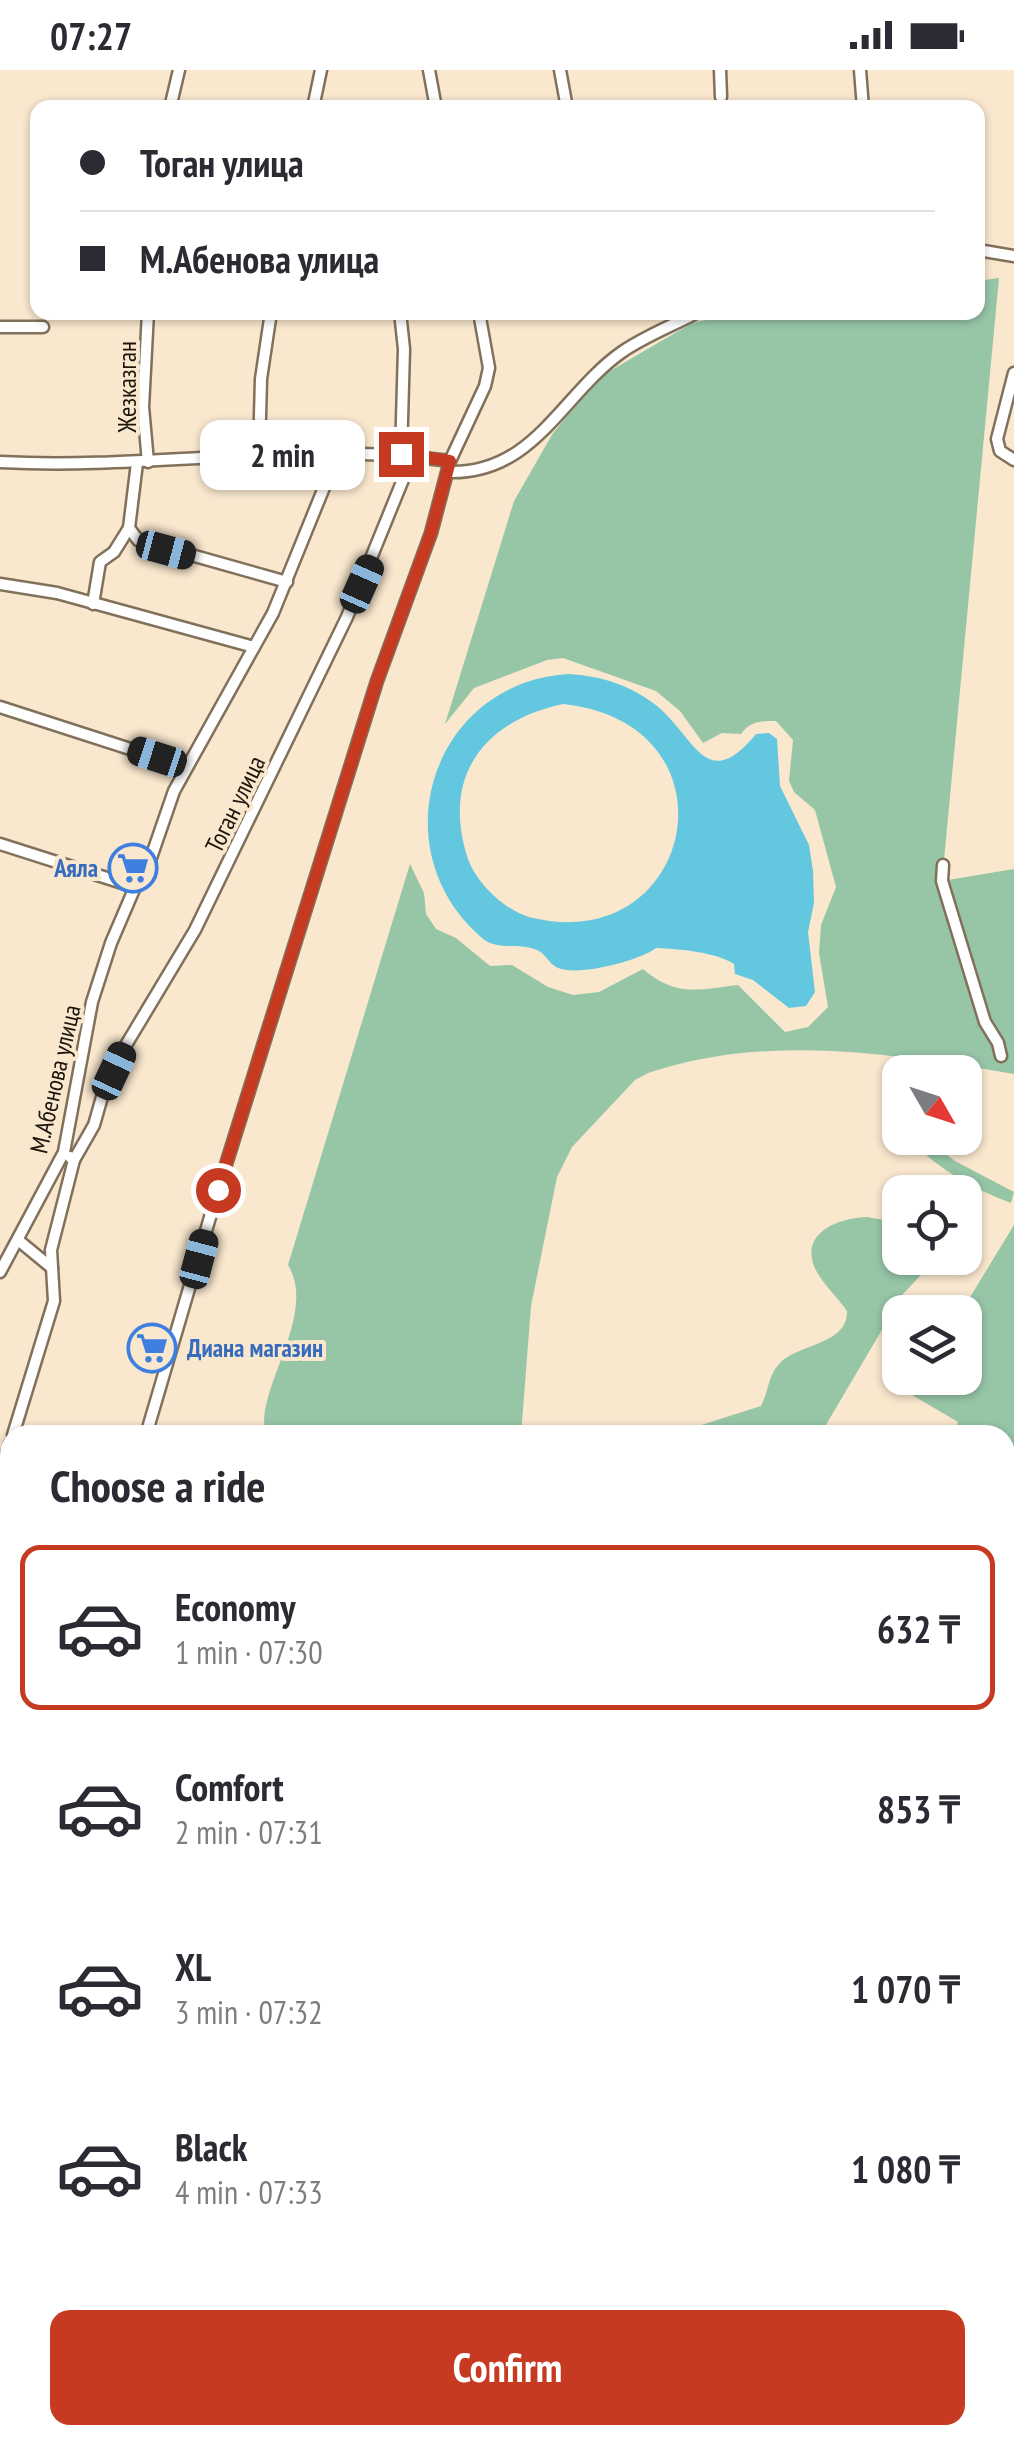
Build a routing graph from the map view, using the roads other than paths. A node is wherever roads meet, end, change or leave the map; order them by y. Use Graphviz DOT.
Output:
graph roads {
  1 [pos="179,70"];
  2 [pos="321,70"];
  3 [pos="429,70"];
  4 [pos="560,70"];
  5 [pos="720,70"];
  6 [pos="860,70"];
  7 [pos="720,97"];
  8 [pos="172,100"];
  9 [pos="315,100"];
  10 [pos="435,100"];
  11 [pos="566,100"];
  12 [pos="862,100"];
  13 [pos="985,251"];
  14 [pos="1014,256"];
  15 [pos="148,320"];
  16 [pos="270,320"];
  17 [pos="401,320"];
  18 [pos="480,320"];
  19 [pos="683,320"];
  20 [pos="0,327"];
  21 [pos="43,328"];
  22 [pos="1014,372"];
  23 [pos="258,452"];
  24 [pos="338,453"];
  25 [pos="407,454"];
  26 [pos="1012,460"];
  27 [pos="0,462"];
  28 [pos="142,463"];
  29 [pos="449,466"];
  30 [pos="129,528"];
  31 [pos="286,582"];
  32 [pos="0,584"];
  33 [pos="94,604"];
  34 [pos="254,647"];
  35 [pos="0,707"];
  36 [pos="186,767"];
  37 [pos="0,844"];
  38 [pos="943,866"];
  39 [pos="135,887"];
  40 [pos="1001,1056"];
  41 [pos="64,1152"];
  42 [pos="74,1160"];
  43 [pos="18,1240"];
  44 [pos="54,1270"];
  45 [pos="0,1272"];
  46 [pos="16,1425"];
  47 [pos="149,1425"];
  1 -- 8 [label="street"];
  2 -- 9 [label="street"];
  3 -- 10 [label="street"];
  4 -- 11 [label="street"];
  5 -- 7 [label="street"];
  6 -- 12 [label="street"];
  13 -- 14 [label="street"];
  15 -- 28 [label="street, Жезказган"];
  16 -- 23 [label="street"];
  17 -- 25 [label="street"];
  18 -- 29 [label="street"];
  19 -- 29 [label="street"];
  20 -- 21 [label="street"];
  22 -- 26 [label="street"];
  23 -- 24 [label="street"];
  23 -- 28 [label="street"];
  24 -- 25 [label="street"];
  24 -- 31 [label="street, М.Абенова улица"];
  25 -- 29 [label="street"];
  25 -- 42 [label="street, Тоган улица"];
  27 -- 28 [label="street"];
  28 -- 30 [label="street, Жезказган"];
  29 -- 47 [label="street"];
  30 -- 31 [label="street"];
  30 -- 33 [label="street"];
  31 -- 34 [label="street, М.Абенова улица"];
  32 -- 33 [label="street"];
  33 -- 34 [label="street"];
  34 -- 36 [label="street, М.Абенова улица"];
  35 -- 36 [label="street"];
  36 -- 39 [label="street, М.Абенова улица"];
  37 -- 39 [label="street"];
  38 -- 40 [label="street"];
  39 -- 41 [label="street, М.Абенова улица"];
  41 -- 42 [label="street"];
  41 -- 43 [label="street, М.Абенова улица"];
  42 -- 44 [label="street, Тоган улица"];
  43 -- 44 [label="street"];
  43 -- 45 [label="street, М.Абенова улица"];
  44 -- 46 [label="street, Тоган улица"];
}
